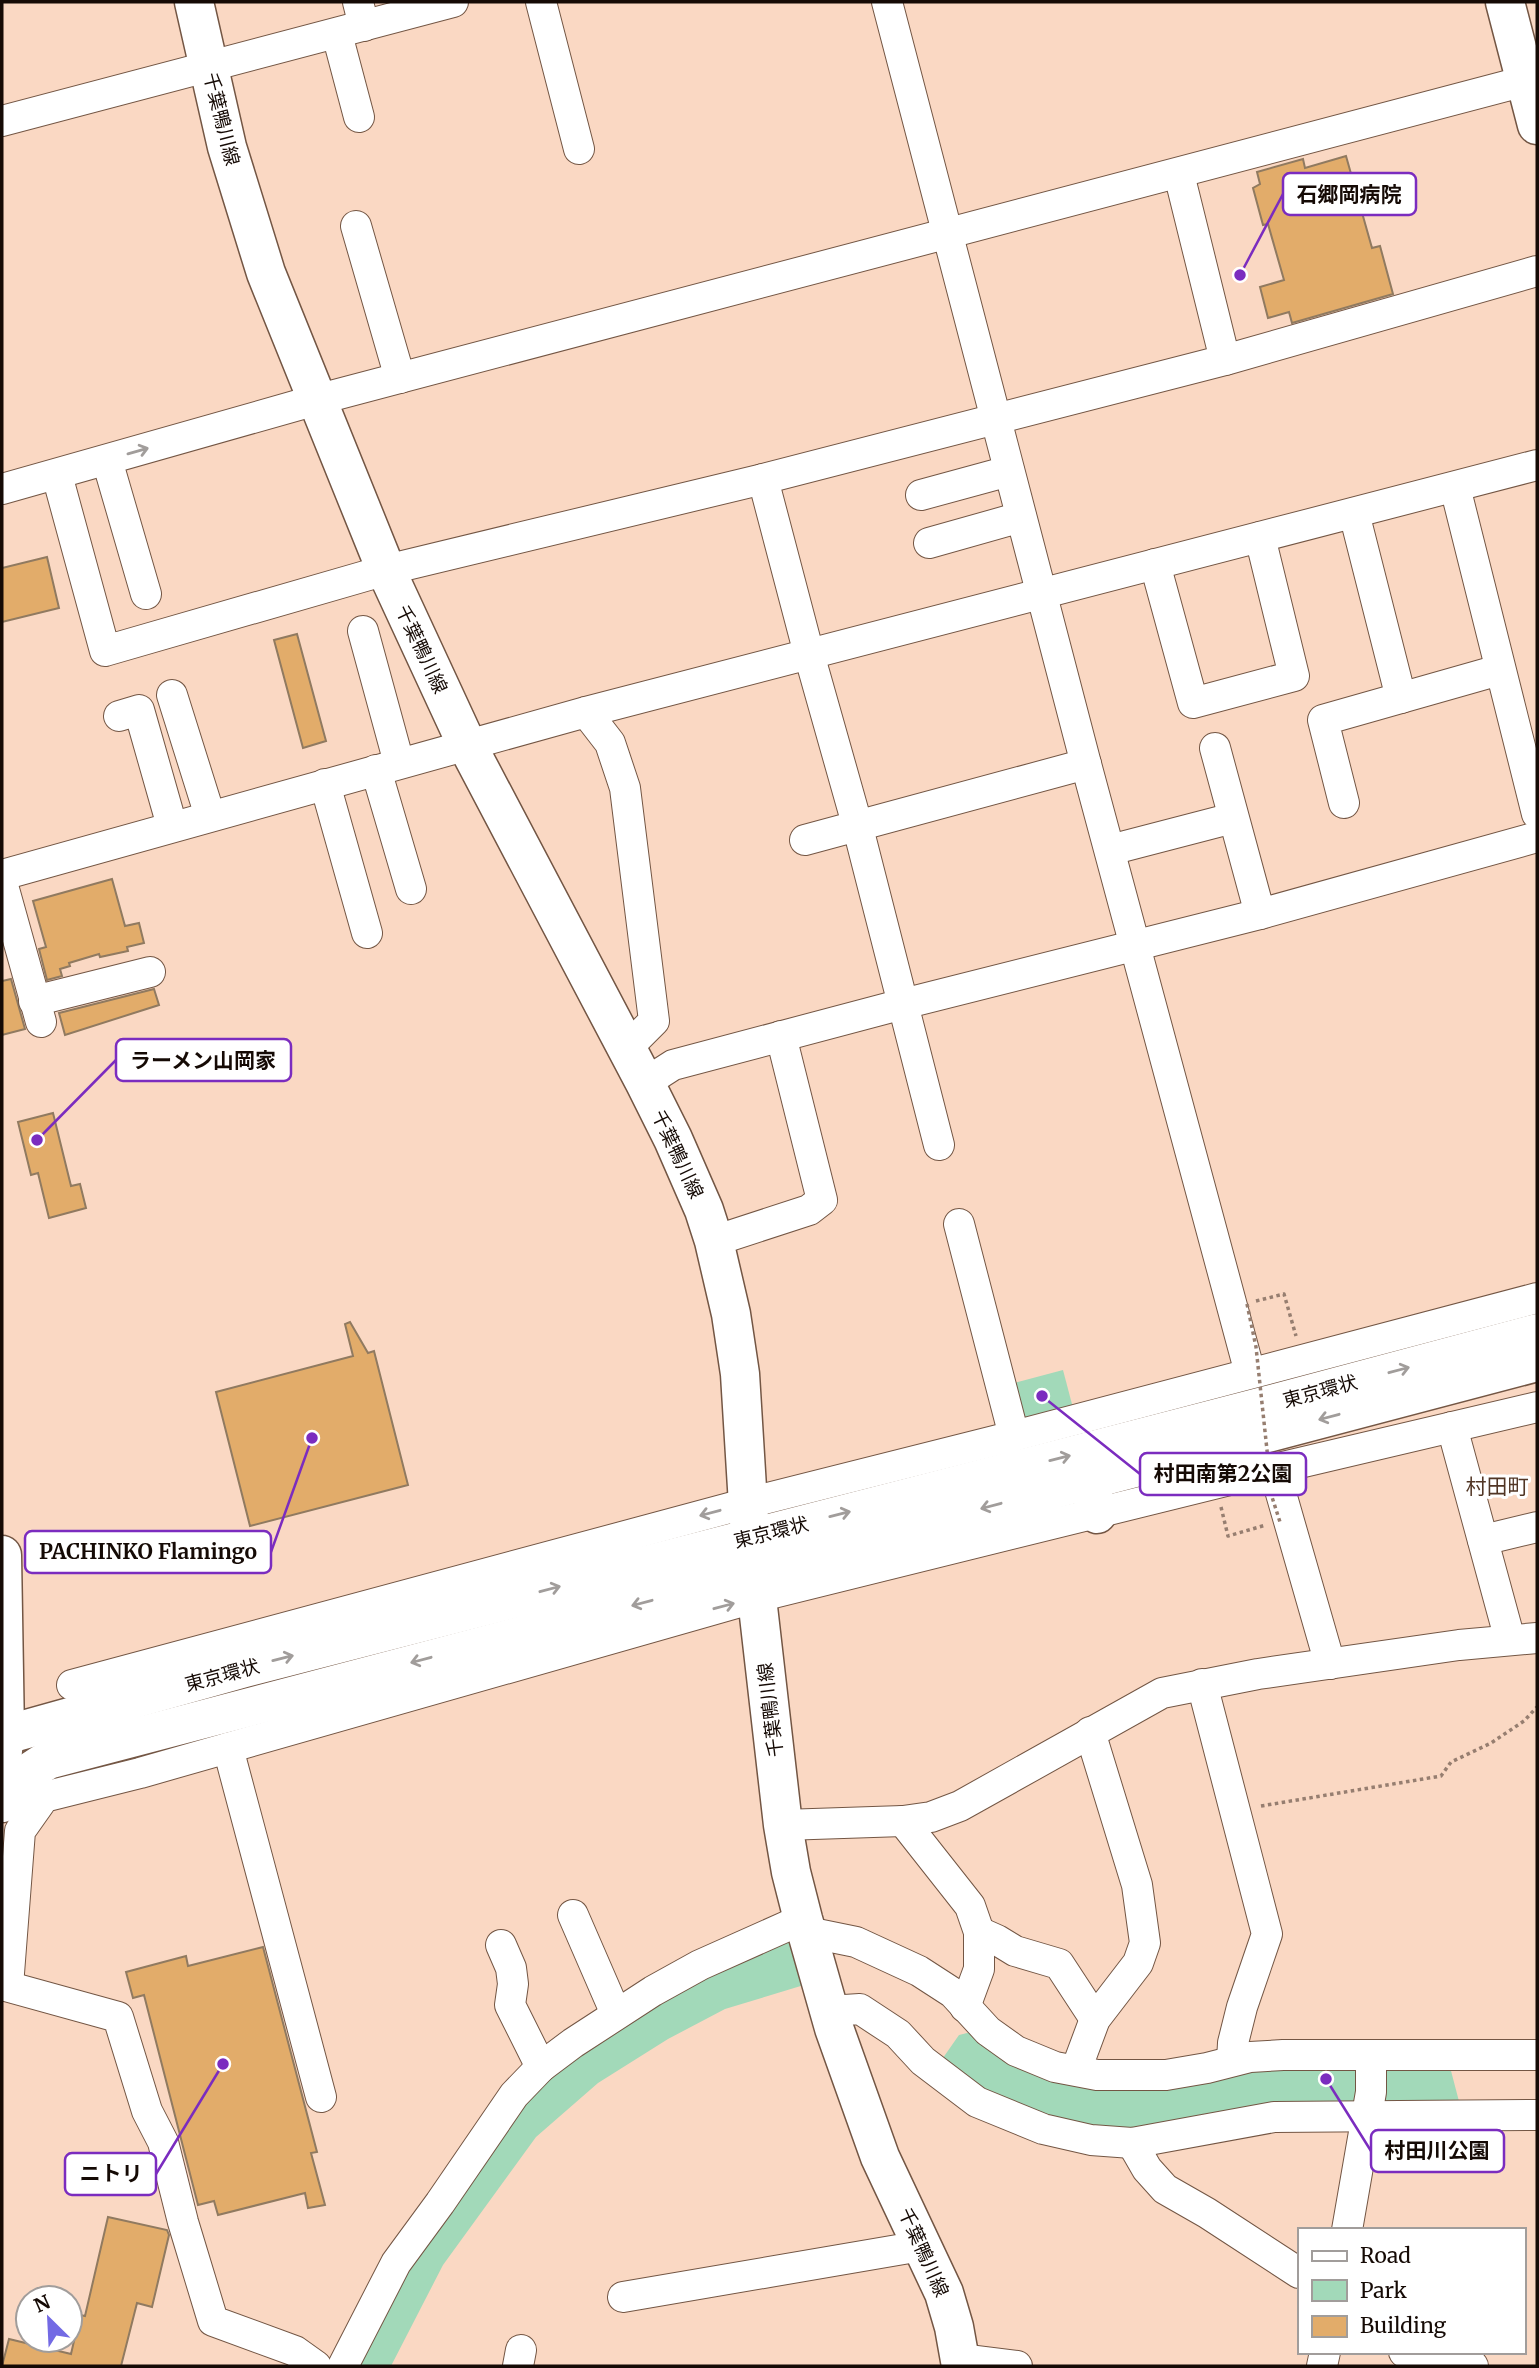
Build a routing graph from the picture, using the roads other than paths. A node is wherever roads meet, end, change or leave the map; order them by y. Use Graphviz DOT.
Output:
graph roads {
  1 [pos="194,2"];
  2 [pos="453,2"];
  3 [pos="541,2"];
  4 [pos="887,2"];
  5 [pos="1505,2"];
  6 [pos="353,21"];
  7 [pos="209,65"];
  8 [pos="1525,81"];
  9 [pos="359,117"];
  10 [pos="2,121"];
  11 [pos="1537,125"];
  12 [pos="579,149"];
  13 [pos="1179,174"];
  14 [pos="356,226"];
  15 [pos="948,233"];
  16 [pos="1537,271"];
  17 [pos="1226,360"];
  18 [pos="400,378"];
  19 [pos="316,400"];
  20 [pos="995,418"];
  21 [pos="107,460"];
  22 [pos="1537,465"];
  23 [pos="1009,471"];
  24 [pos="57,475"];
  25 [pos="763,479"];
  26 [pos="1455,487"];
  27 [pos="2,489"];
  28 [pos="921,495"];
  29 [pos="1354,513"];
  30 [pos="1021,517"];
  31 [pos="1260,537"];
  32 [pos="929,544"];
  33 [pos="1155,564"];
  34 [pos="386,570"];
  35 [pos="145,594"];
  36 [pos="1041,595"];
  37 [pos="363,631"];
  38 [pos="809,654"];
  39 [pos="1499,670"];
  40 [pos="172,695"];
  41 [pos="1401,698"];
  42 [pos="586,712"];
  43 [pos="119,716"];
  44 [pos="467,745"];
  45 [pos="1215,748"];
  46 [pos="1086,764"];
  47 [pos="388,766"];
  48 [pos="325,784"];
  49 [pos="1344,803"];
  50 [pos="1537,814"];
  51 [pos="210,816"];
  52 [pos="1233,818"];
  53 [pos="857,824"];
  54 [pos="172,826"];
  55 [pos="1537,838"];
  56 [pos="805,840"];
  57 [pos="1110,850"];
  58 [pos="2,875"];
  59 [pos="2,882"];
  60 [pos="411,888"];
  61 [pos="1260,914"];
  62 [pos="367,933"];
  63 [pos="1135,946"];
  64 [pos="150,972"];
  65 [pos="903,1003"];
  66 [pos="781,1036"];
  67 [pos="627,1048"];
  68 [pos="645,1083"];
  69 [pos="939,1145"];
  70 [pos="959,1224"];
  71 [pos="714,1241"];
  72 [pos="1537,1298"];
  73 [pos="1537,1333"];
  74 [pos="1537,1362"];
  75 [pos="1250,1373"];
  76 [pos="1537,1407"];
  77 [pos="1452,1427"];
  78 [pos="1014,1436"];
  79 [pos="1274,1469"];
  80 [pos="1094,1497"];
  81 [pos="1537,1527"];
  82 [pos="1483,1540"];
  83 [pos="752,1553"];
  84 [pos="2,1555"];
  85 [pos="1524,1639"];
  86 [pos="1330,1664"];
  87 [pos="1202,1684"];
  88 [pos="72,1685"];
  89 [pos="300,1692"];
  90 [pos="1090,1732"];
  91 [pos="3,1746"];
  92 [pos="228,1748"];
  93 [pos="2,1802"];
  94 [pos="904,1821"];
  95 [pos="783,1825"];
  96 [pos="573,1914"];
  97 [pos="805,1925"];
  98 [pos="979,1932"];
  99 [pos="501,1945"];
  100 [pos="5,1985"];
  101 [pos="965,2007"];
  102 [pos="829,2011"];
  103 [pos="616,2014"];
  104 [pos="1095,2019"];
  105 [pos="1537,2054"];
  106 [pos="1371,2056"];
  107 [pos="1232,2061"];
  108 [pos="541,2067"];
  109 [pos="1076,2070"];
  110 [pos="321,2097"];
  111 [pos="1367,2115"];
  112 [pos="1537,2115"];
  113 [pos="1132,2143"];
  114 [pos="1347,2228"];
  115 [pos="921,2246"];
  116 [pos="1298,2272"];
  117 [pos="623,2297"];
  118 [pos="1414,2354"];
  119 [pos="960,2362"];
  120 [pos="316,2366"];
  121 [pos="343,2366"];
  122 [pos="1017,2366"];
  123 [pos="1473,2366"];
  1 -- 7 [label="main road, 千葉鴨川線"];
  2 -- 6 [label="street"];
  3 -- 12 [label="street"];
  4 -- 15 [label="street"];
  5 -- 8 [label="main road"];
  6 -- 7 [label="street"];
  6 -- 9 [label="street"];
  7 -- 10 [label="street"];
  7 -- 19 [label="main road, 千葉鴨川線"];
  8 -- 11 [label="main road"];
  8 -- 13 [label="street"];
  13 -- 15 [label="street"];
  13 -- 17 [label="street"];
  14 -- 18 [label="street"];
  15 -- 18 [label="street"];
  15 -- 20 [label="street"];
  16 -- 17 [label="street"];
  17 -- 20 [label="street"];
  18 -- 19 [label="street"];
  21 -- 19 [label="street, one-way"];
  19 -- 34 [label="main road, 千葉鴨川線"];
  20 -- 23 [label="street"];
  20 -- 25 [label="street"];
  21 -- 24 [label="street"];
  21 -- 35 [label="street"];
  22 -- 26 [label="street"];
  23 -- 28 [label="street"];
  23 -- 30 [label="street"];
  24 -- 27 [label="street"];
  24 -- 34 [label="street"];
  25 -- 34 [label="street"];
  25 -- 38 [label="street"];
  26 -- 29 [label="street"];
  26 -- 39 [label="street"];
  29 -- 31 [label="street"];
  29 -- 41 [label="street"];
  30 -- 32 [label="street"];
  30 -- 36 [label="street"];
  31 -- 33 [label="street"];
  31 -- 33 [label="street"];
  33 -- 36 [label="street"];
  34 -- 44 [label="main road, 千葉鴨川線"];
  36 -- 38 [label="street"];
  36 -- 46 [label="street"];
  37 -- 47 [label="street"];
  38 -- 42 [label="street"];
  38 -- 53 [label="street"];
  39 -- 41 [label="street"];
  39 -- 50 [label="street"];
  40 -- 51 [label="street"];
  41 -- 49 [label="street"];
  42 -- 44 [label="street"];
  42 -- 67 [label="street"];
  43 -- 54 [label="street"];
  44 -- 47 [label="street"];
  44 -- 67 [label="main road, 千葉鴨川線"];
  45 -- 52 [label="street"];
  46 -- 53 [label="street"];
  46 -- 57 [label="street"];
  47 -- 48 [label="street"];
  47 -- 60 [label="street"];
  48 -- 51 [label="street"];
  48 -- 62 [label="street"];
  51 -- 54 [label="street"];
  52 -- 57 [label="street"];
  52 -- 61 [label="street"];
  53 -- 56 [label="street"];
  53 -- 65 [label="street"];
  54 -- 58 [label="street"];
  55 -- 61 [label="street"];
  57 -- 63 [label="street"];
  59 -- 64 [label="street"];
  61 -- 63 [label="street"];
  63 -- 65 [label="street"];
  63 -- 75 [label="street"];
  65 -- 66 [label="street"];
  65 -- 69 [label="street"];
  66 -- 68 [label="street"];
  66 -- 71 [label="street"];
  67 -- 68 [label="main road, 千葉鴨川線"];
  68 -- 71 [label="main road, 千葉鴨川線"];
  70 -- 78 [label="street"];
  71 -- 83 [label="main road, 千葉鴨川線"];
  72 -- 75 [label="street"];
  83 -- 73 [label="main road, 東京環状, one-way"];
  74 -- 80 [label="main road, 東京環状, one-way"];
  75 -- 78 [label="street"];
  76 -- 77 [label="street"];
  77 -- 79 [label="street"];
  77 -- 82 [label="street"];
  78 -- 83 [label="street"];
  79 -- 80 [label="street"];
  79 -- 86 [label="street"];
  80 -- 83 [label="main road, 東京環状"];
  81 -- 82 [label="street"];
  82 -- 85 [label="street"];
  83 -- 88 [label="street, one-way"];
  83 -- 89 [label="main road, 東京環状, one-way"];
  91 -- 83 [label="main road, 東京環状, one-way"];
  92 -- 83 [label="street, one-way"];
  83 -- 95 [label="main road, 千葉鴨川線"];
  84 -- 91 [label="main road"];
  85 -- 86 [label="street"];
  86 -- 87 [label="street"];
  87 -- 90 [label="street"];
  87 -- 107 [label="street"];
  89 -- 91 [label="main road, 東京環状"];
  89 -- 93 [label="main road, 東京環状"];
  90 -- 94 [label="street"];
  90 -- 104 [label="street"];
  92 -- 100 [label="street"];
  92 -- 110 [label="street"];
  94 -- 95 [label="street"];
  94 -- 98 [label="street"];
  95 -- 97 [label="main road, 千葉鴨川線"];
  96 -- 103 [label="street"];
  97 -- 101 [label="street"];
  97 -- 102 [label="main road, 千葉鴨川線"];
  97 -- 103 [label="street"];
  98 -- 101 [label="street"];
  98 -- 104 [label="street"];
  99 -- 108 [label="street"];
  100 -- 120 [label="street"];
  101 -- 109 [label="street"];
  102 -- 113 [label="street"];
  102 -- 115 [label="main road, 千葉鴨川線"];
  103 -- 108 [label="street"];
  104 -- 109 [label="street"];
  105 -- 106 [label="street"];
  106 -- 107 [label="street"];
  106 -- 111 [label="street"];
  107 -- 109 [label="street"];
  108 -- 121 [label="street"];
  111 -- 112 [label="street"];
  111 -- 113 [label="street"];
  111 -- 114 [label="street"];
  113 -- 116 [label="street"];
  115 -- 117 [label="street"];
  115 -- 119 [label="main road, 千葉鴨川線"];
  118 -- 123 [label="street"];
  119 -- 122 [label="street"];
}
